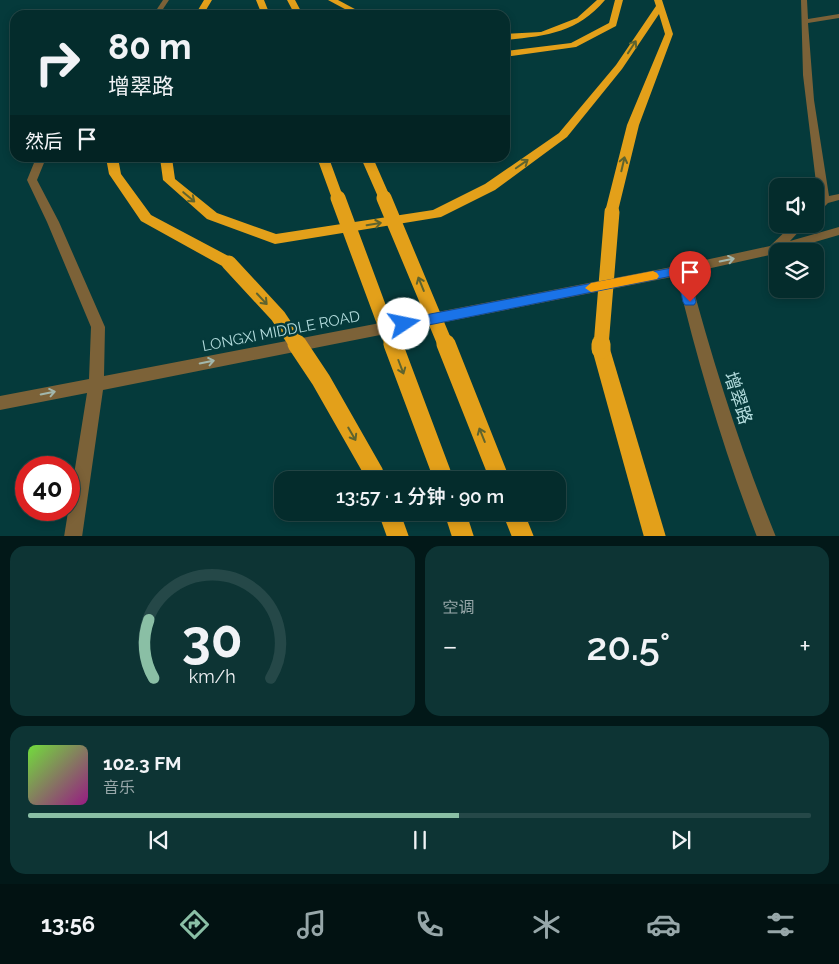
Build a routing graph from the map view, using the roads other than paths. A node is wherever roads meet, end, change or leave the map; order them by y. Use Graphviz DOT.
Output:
graph roads {
  1 [pos="332,0"];
  2 [pos="601,0"];
  3 [pos="619,0"];
  4 [pos="804,0"];
  5 [pos="659,3"];
  6 [pos="352,10"];
  7 [pos="839,16"];
  8 [pos="804,22"];
  9 [pos="510,37"];
  10 [pos="510,53"];
  11 [pos="39,162"];
  12 [pos="113,162"];
  13 [pos="167,162"];
  14 [pos="325,162"];
  15 [pos="369,162"];
  16 [pos="820,178"];
  17 [pos="839,197"];
  18 [pos="824,200"];
  19 [pos="839,231"];
  20 [pos="791,233"];
  21 [pos="781,243"];
  22 [pos="798,243"];
  23 [pos="769,251"];
  24 [pos="682,270"];
  25 [pos="96,384"];
  26 [pos="0,403"];
  27 [pos="372,471"];
  28 [pos="441,471"];
  29 [pos="496,471"];
  30 [pos="392,521"];
  31 [pos="458,521"];
  32 [pos="517,521"];
  33 [pos="73,536"];
  34 [pos="398,536"];
  35 [pos="463,536"];
  36 [pos="523,536"];
  37 [pos="655,536"];
  38 [pos="767,536"];
  1 -- 6 [label="highway"];
  2 -- 9 [label="highway"];
  3 -- 10 [label="highway"];
  4 -- 8 [label="street"];
  13 -- 5 [label="highway, one-way"];
  37 -- 5 [label="highway, one-way, bridge"];
  7 -- 8 [label="street"];
  8 -- 16 [label="street"];
  11 -- 25 [label="street"];
  12 -- 27 [label="highway, one-way, bridge"];
  14 -- 28 [label="highway, one-way, bridge"];
  29 -- 15 [label="highway, one-way, bridge"];
  17 -- 18 [label="street"];
  19 -- 22 [label="street, LONGXI MIDDLE ROAD"];
  20 -- 21 [label="street"];
  24 -- 23 [label="street, LONGXI MIDDLE ROAD, one-way"];
  25 -- 24 [label="street, LONGXI MIDDLE ROAD, one-way"];
  24 -- 38 [label="street, 增翠路"];
  26 -- 25 [label="street, LONGXI MIDDLE ROAD, one-way"];
  25 -- 33 [label="street"];
  30 -- 34 [label="highway"];
  31 -- 35 [label="highway"];
  32 -- 36 [label="highway"];
}
